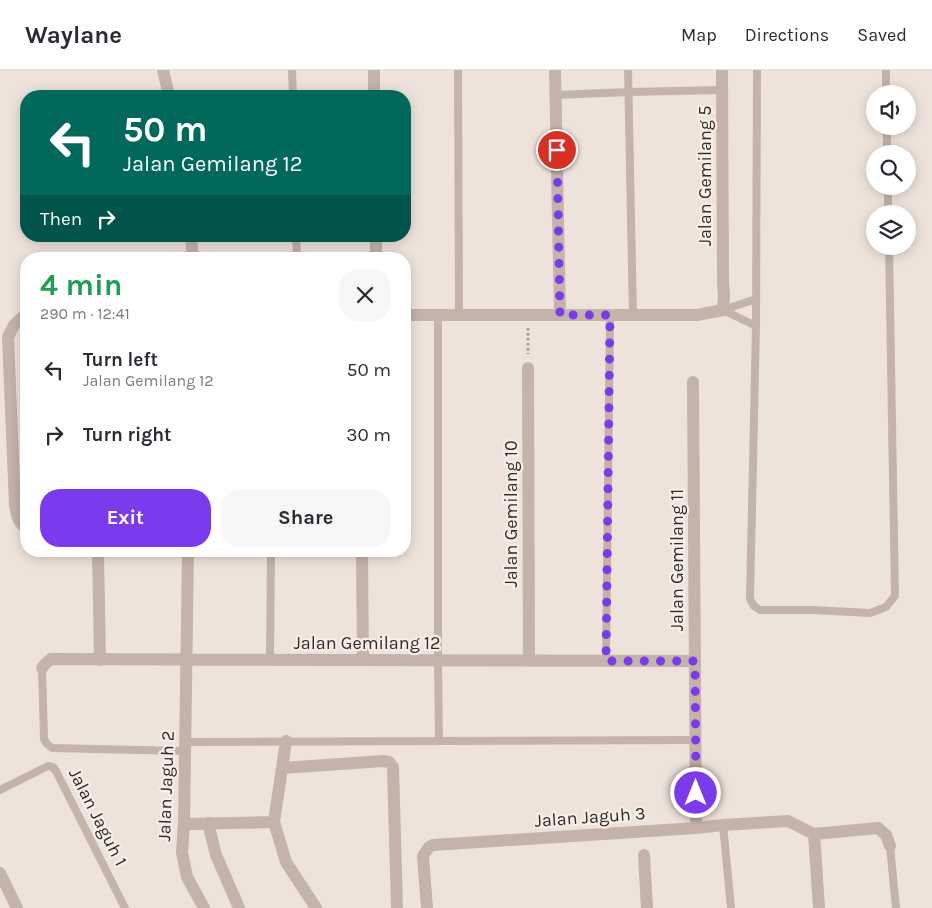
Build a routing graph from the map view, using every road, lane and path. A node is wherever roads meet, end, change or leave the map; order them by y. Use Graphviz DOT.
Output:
graph roads {
  1 [pos="163,70"];
  2 [pos="292,70"];
  3 [pos="374,70"];
  4 [pos="458,70"];
  5 [pos="555,70"];
  6 [pos="628,70"];
  7 [pos="722,70"];
  8 [pos="758,70"];
  9 [pos="886,70"];
  10 [pos="886,85"];
  11 [pos="168,90"];
  12 [pos="293,90"];
  13 [pos="374,90"];
  14 [pos="722,90"];
  15 [pos="629,92"];
  16 [pos="556,95"];
  17 [pos="889,255"];
  18 [pos="756,299"];
  19 [pos="723,310"];
  20 [pos="411,315"];
  21 [pos="438,315"];
  22 [pos="528,315"];
  23 [pos="560,315"];
  24 [pos="610,315"];
  25 [pos="633,315"];
  26 [pos="459,316"];
  27 [pos="20,320"];
  28 [pos="756,326"];
  29 [pos="528,368"];
  30 [pos="694,382"];
  31 [pos="20,522"];
  32 [pos="98,557"];
  33 [pos="188,557"];
  34 [pos="270,557"];
  35 [pos="362,557"];
  36 [pos="100,660"];
  37 [pos="186,660"];
  38 [pos="270,660"];
  39 [pos="363,660"];
  40 [pos="438,660"];
  41 [pos="529,660"];
  42 [pos="606,661"];
  43 [pos="695,661"];
  44 [pos="42,668"];
  45 [pos="696,740"];
  46 [pos="286,741"];
  47 [pos="439,741"];
  48 [pos="185,746"];
  49 [pos="282,768"];
  50 [pos="0,790"];
  51 [pos="274,822"];
  52 [pos="184,824"];
  53 [pos="208,824"];
  54 [pos="723,825"];
  55 [pos="696,828"];
  56 [pos="814,834"];
  57 [pos="890,846"];
  58 [pos="644,855"];
  59 [pos="0,873"];
  60 [pos="17,908"];
  61 [pos="125,908"];
  62 [pos="204,908"];
  63 [pos="239,908"];
  64 [pos="316,908"];
  65 [pos="397,908"];
  66 [pos="427,908"];
  67 [pos="648,908"];
  68 [pos="731,908"];
  69 [pos="819,908"];
  70 [pos="896,908"];
  1 -- 11 [label="street"];
  2 -- 12 [label="lane"];
  3 -- 13 [label="street"];
  4 -- 26 [label="lane"];
  5 -- 16 [label="street"];
  6 -- 15 [label="lane"];
  7 -- 14 [label="street, Jalan Gemilang 5"];
  8 -- 18 [label="lane"];
  9 -- 10 [label="lane"];
  14 -- 15 [label="lane"];
  14 -- 19 [label="street, Jalan Gemilang 5"];
  15 -- 16 [label="lane"];
  15 -- 25 [label="lane"];
  16 -- 23 [label="street"];
  17 -- 28 [label="lane"];
  18 -- 19 [label="lane"];
  18 -- 28 [label="lane"];
  19 -- 25 [label="street"];
  19 -- 28 [label="lane"];
  20 -- 21 [label="street"];
  21 -- 26 [label="street"];
  21 -- 40 [label="lane"];
  22 -- 23 [label="street"];
  22 -- 26 [label="street"];
  22 -- 29 [label="path"];
  23 -- 24 [label="street"];
  24 -- 25 [label="street"];
  24 -- 42 [label="lane"];
  27 -- 31 [label="street"];
  29 -- 41 [label="street, Jalan Gemilang 10"];
  30 -- 43 [label="street, Jalan Gemilang 11"];
  32 -- 36 [label="street"];
  33 -- 37 [label="street, Jalan Jaguh 2"];
  34 -- 38 [label="lane"];
  35 -- 39 [label="street"];
  36 -- 37 [label="street, Jalan Gemilang 12"];
  36 -- 44 [label="street, Jalan Gemilang 12"];
  37 -- 38 [label="street, Jalan Gemilang 12"];
  37 -- 48 [label="street, Jalan Jaguh 2"];
  38 -- 39 [label="street, Jalan Gemilang 12"];
  39 -- 40 [label="street, Jalan Gemilang 12"];
  40 -- 41 [label="street, Jalan Gemilang 12"];
  40 -- 47 [label="lane"];
  41 -- 42 [label="street, Jalan Gemilang 12"];
  42 -- 43 [label="street, Jalan Gemilang 12"];
  43 -- 45 [label="street, Jalan Gemilang 11"];
  44 -- 48 [label="lane"];
  45 -- 47 [label="lane"];
  45 -- 55 [label="street, Jalan Gemilang 11"];
  46 -- 47 [label="lane"];
  46 -- 48 [label="lane"];
  46 -- 49 [label="street"];
  48 -- 52 [label="street, Jalan Jaguh 2"];
  49 -- 51 [label="street"];
  49 -- 65 [label="street"];
  50 -- 61 [label="lane, Jalan Jaguh 1"];
  51 -- 53 [label="street"];
  51 -- 64 [label="street"];
  52 -- 53 [label="street"];
  52 -- 62 [label="street, Jalan Jaguh 2"];
  53 -- 63 [label="street"];
  54 -- 55 [label="street, Jalan Jaguh 3"];
  54 -- 56 [label="street, Jalan Jaguh 3"];
  54 -- 68 [label="lane"];
  55 -- 66 [label="street, Jalan Jaguh 3"];
  56 -- 57 [label="street"];
  56 -- 69 [label="street"];
  57 -- 70 [label="lane"];
  58 -- 67 [label="street"];
  59 -- 60 [label="street"];
}
